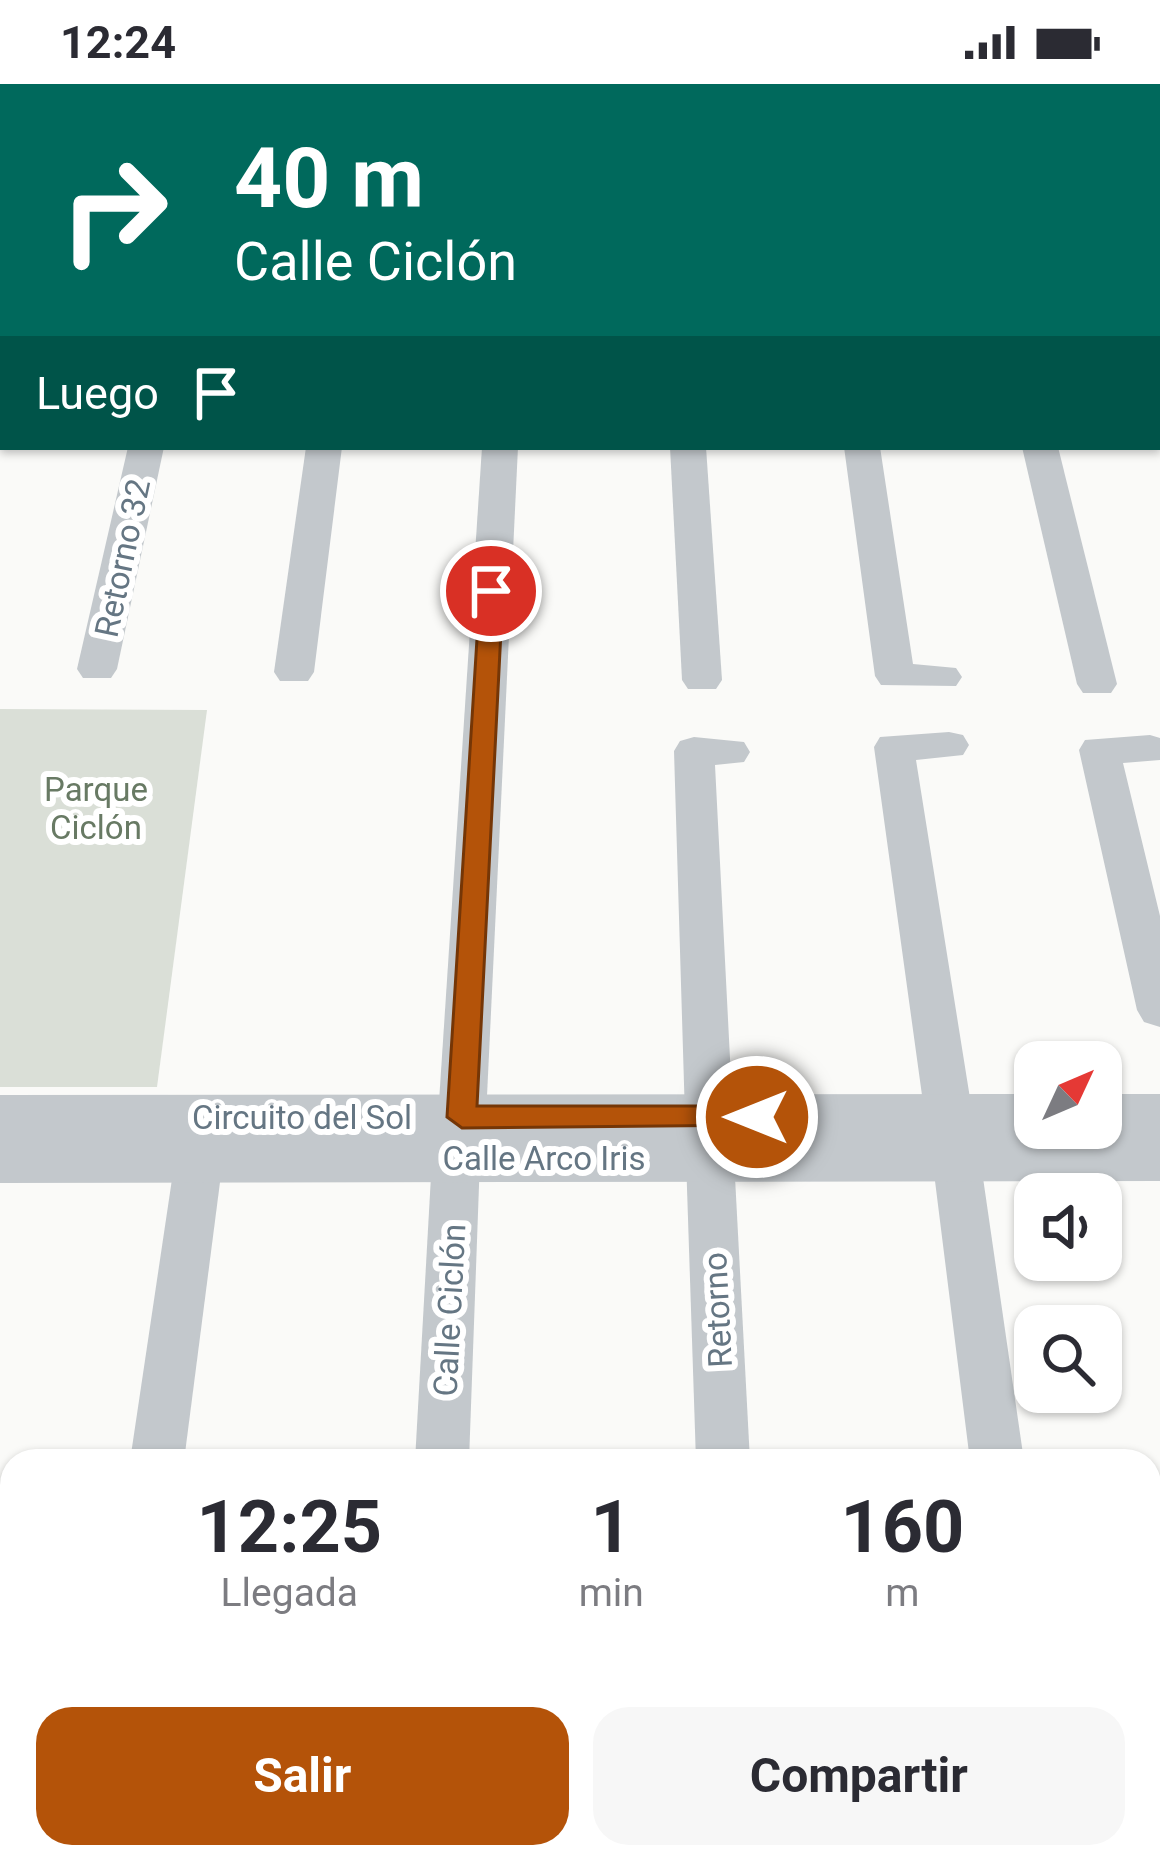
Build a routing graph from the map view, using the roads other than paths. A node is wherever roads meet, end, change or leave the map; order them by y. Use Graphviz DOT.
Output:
graph roads {
  1 [pos="145,450"];
  2 [pos="324,450"];
  3 [pos="500,450"];
  4 [pos="688,450"];
  5 [pos="862,450"];
  6 [pos="1041,450"];
  7 [pos="98,669"];
  8 [pos="294,672"];
  9 [pos="942,677"];
  10 [pos="702,680"];
  11 [pos="1097,684"];
  12 [pos="949,746"];
  13 [pos="1150,749"];
  14 [pos="730,752"];
  15 [pos="1160,1010"];
  16 [pos="1122,1117"];
  17 [pos="1160,1117"];
  18 [pos="0,1118"];
  19 [pos="1014,1122"];
  20 [pos="710,1137"];
  21 [pos="952,1137"];
  22 [pos="459,1138"];
  23 [pos="1160,1157"];
  24 [pos="0,1159"];
  25 [pos="199,1159"];
  26 [pos="159,1449"];
  27 [pos="443,1449"];
  28 [pos="723,1449"];
  29 [pos="995,1449"];
  1 -- 7 [label="street, Retorno 32"];
  2 -- 8 [label="street"];
  3 -- 22 [label="street, Calle Ciclón"];
  4 -- 10 [label="street"];
  5 -- 9 [label="street"];
  6 -- 11 [label="street"];
  12 -- 21 [label="street"];
  13 -- 15 [label="street"];
  14 -- 20 [label="street, Retorno"];
  16 -- 17 [label="street"];
  18 -- 22 [label="street, Circuito del Sol"];
  19 -- 21 [label="street"];
  20 -- 21 [label="street, Calle Arco Iris"];
  20 -- 22 [label="street, Calle Arco Iris"];
  20 -- 28 [label="street, Retorno"];
  21 -- 23 [label="street, Calle Arco Iris"];
  21 -- 29 [label="street"];
  22 -- 25 [label="street, Calle Arco Iris"];
  22 -- 27 [label="street, Calle Ciclón"];
  24 -- 25 [label="street, Calle Arco Iris"];
  25 -- 26 [label="street"];
}
